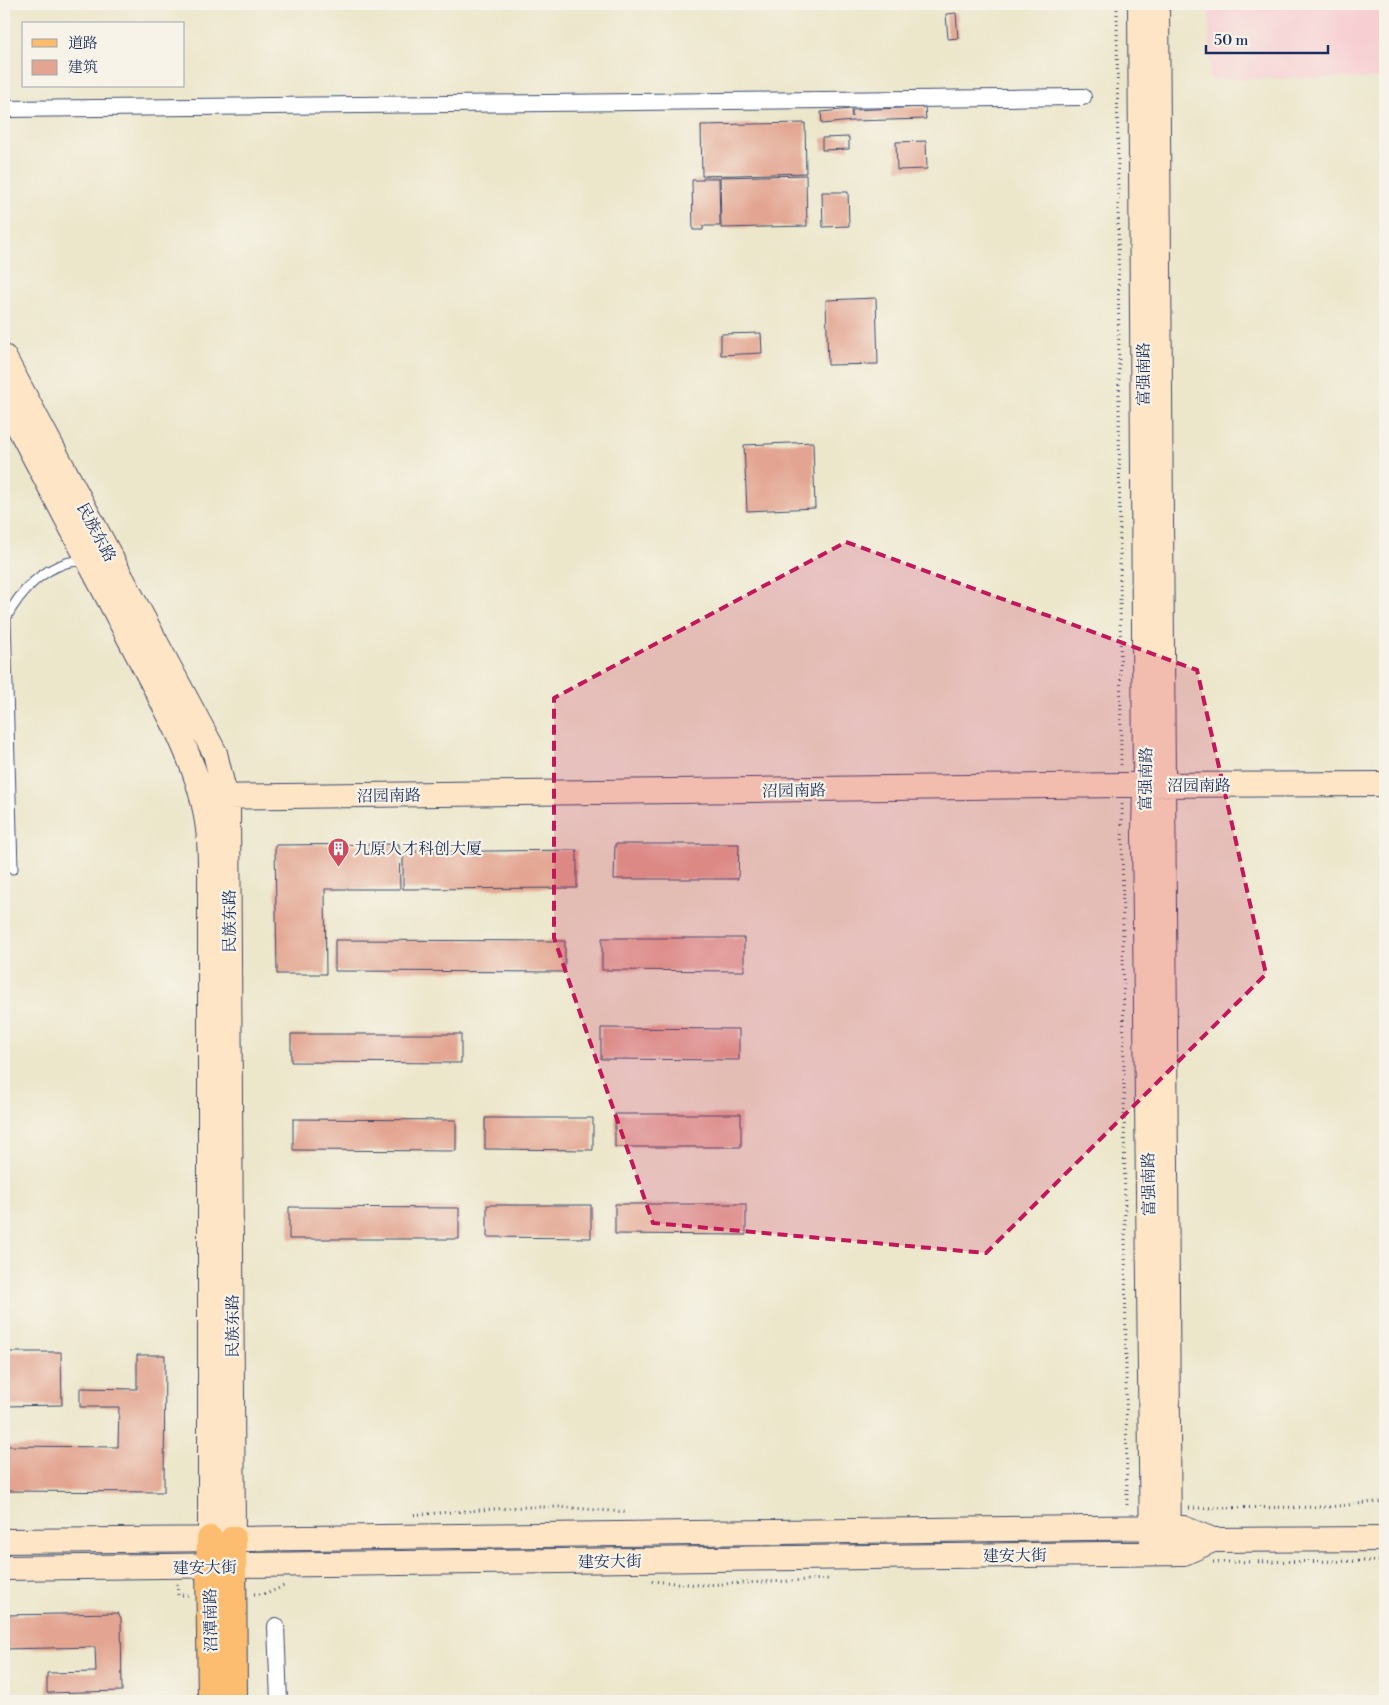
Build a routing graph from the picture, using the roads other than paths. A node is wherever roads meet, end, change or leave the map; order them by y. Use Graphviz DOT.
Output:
graph roads {
  1 [pos="1140,4"];
  2 [pos="1157,4"];
  3 [pos="1082,97"];
  4 [pos="4,109"];
  5 [pos="4,357"];
  6 [pos="4,399"];
  7 [pos="88,560"];
  8 [pos="1385,784"];
  9 [pos="1154,785"];
  10 [pos="213,797"];
  11 [pos="13,869"];
  12 [pos="1160,1528"];
  13 [pos="213,1539"];
  14 [pos="1385,1539"];
  15 [pos="4,1540"];
  16 [pos="1214,1540"];
  17 [pos="1160,1553"];
  18 [pos="221,1566"];
  19 [pos="4,1568"];
  20 [pos="221,1594"];
  21 [pos="276,1626"];
  22 [pos="211,1701"];
  23 [pos="234,1701"];
  24 [pos="279,1701"];
  1 -- 9 [label="main road, 富强南路"];
  2 -- 9 [label="main road, 富强南路"];
  3 -- 4 [label="street"];
  5 -- 10 [label="main road, 民族东路"];
  6 -- 7 [label="main road, 民族东路"];
  7 -- 10 [label="main road, 民族东路"];
  7 -- 11 [label="lane"];
  8 -- 9 [label="main road, 沼园南路"];
  9 -- 10 [label="main road, 沼园南路"];
  9 -- 12 [label="main road, 富强南路"];
  10 -- 13 [label="main road, 民族东路"];
  10 -- 13 [label="main road, 民族东路"];
  12 -- 13 [label="main road, 建安大街"];
  12 -- 16 [label="main road, 建安大街"];
  12 -- 17 [label="main road, 富强南路"];
  13 -- 15 [label="main road, 建安大街"];
  13 -- 18 [label="main road, 沼潭南路"];
  14 -- 16 [label="main road, 建安大街"];
  16 -- 17 [label="main road, 建安大街"];
  17 -- 18 [label="main road, 建安大街"];
  18 -- 19 [label="main road, 建安大街"];
  18 -- 20 [label="main road, 沼潭南路"];
  20 -- 22 [label="main road, 沼潭南路"];
  20 -- 23 [label="main road, 沼潭南路"];
  21 -- 24 [label="street"];
}
